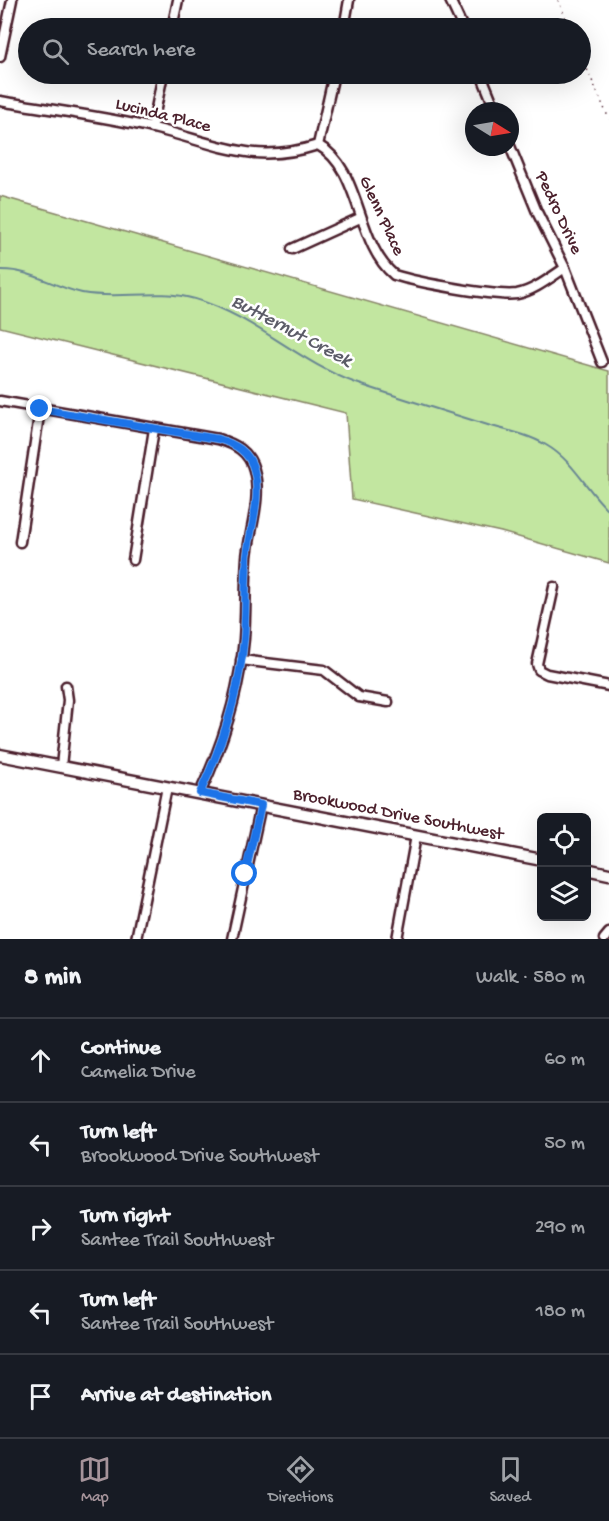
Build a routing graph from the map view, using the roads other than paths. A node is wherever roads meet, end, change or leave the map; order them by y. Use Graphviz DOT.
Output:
graph roads {
  1 [pos="12,0"];
  2 [pos="178,0"];
  3 [pos="348,0"];
  4 [pos="450,0"];
  5 [pos="174,18"];
  6 [pos="345,18"];
  7 [pos="458,18"];
  8 [pos="0,57"];
  9 [pos="161,84"];
  10 [pos="332,84"];
  11 [pos="485,84"];
  12 [pos="0,101"];
  13 [pos="492,102"];
  14 [pos="152,128"];
  15 [pos="318,145"];
  16 [pos="514,156"];
  17 [pos="360,218"];
  18 [pos="292,249"];
  19 [pos="566,268"];
  20 [pos="602,362"];
  21 [pos="0,401"];
  22 [pos="40,409"];
  23 [pos="154,429"];
  24 [pos="20,542"];
  25 [pos="133,560"];
  26 [pos="554,587"];
  27 [pos="241,660"];
  28 [pos="66,686"];
  29 [pos="609,686"];
  30 [pos="388,702"];
  31 [pos="0,755"];
  32 [pos="61,766"];
  33 [pos="166,787"];
  34 [pos="200,793"];
  35 [pos="261,805"];
  36 [pos="416,836"];
  37 [pos="537,859"];
  38 [pos="591,870"];
  39 [pos="609,874"];
  40 [pos="609,933"];
  41 [pos="136,939"];
  42 [pos="232,939"];
  43 [pos="397,939"];
  44 [pos="604,939"];
  1 -- 8 [label="street"];
  2 -- 5 [label="street"];
  3 -- 6 [label="street"];
  4 -- 7 [label="street"];
  9 -- 14 [label="street"];
  10 -- 15 [label="street"];
  11 -- 13 [label="street"];
  12 -- 14 [label="street, Lucinda Place"];
  14 -- 15 [label="street, Lucinda Place"];
  15 -- 17 [label="street, Glenn Place"];
  16 -- 19 [label="street, Pedro Drive"];
  17 -- 18 [label="street"];
  17 -- 19 [label="street, Glenn Place"];
  19 -- 20 [label="street, Pedro Drive"];
  21 -- 22 [label="street"];
  22 -- 23 [label="street"];
  22 -- 24 [label="street"];
  23 -- 25 [label="street"];
  23 -- 27 [label="street"];
  26 -- 29 [label="street"];
  27 -- 30 [label="street"];
  27 -- 34 [label="street"];
  28 -- 32 [label="street"];
  31 -- 32 [label="street, Brookwood Drive Southwest"];
  32 -- 33 [label="street, Brookwood Drive Southwest"];
  33 -- 34 [label="street, Brookwood Drive Southwest"];
  33 -- 41 [label="street"];
  34 -- 35 [label="street, Brookwood Drive Southwest"];
  35 -- 36 [label="street, Brookwood Drive Southwest"];
  35 -- 42 [label="street"];
  36 -- 37 [label="street, Brookwood Drive Southwest"];
  36 -- 43 [label="street"];
  38 -- 39 [label="street"];
  40 -- 44 [label="street"];
}
